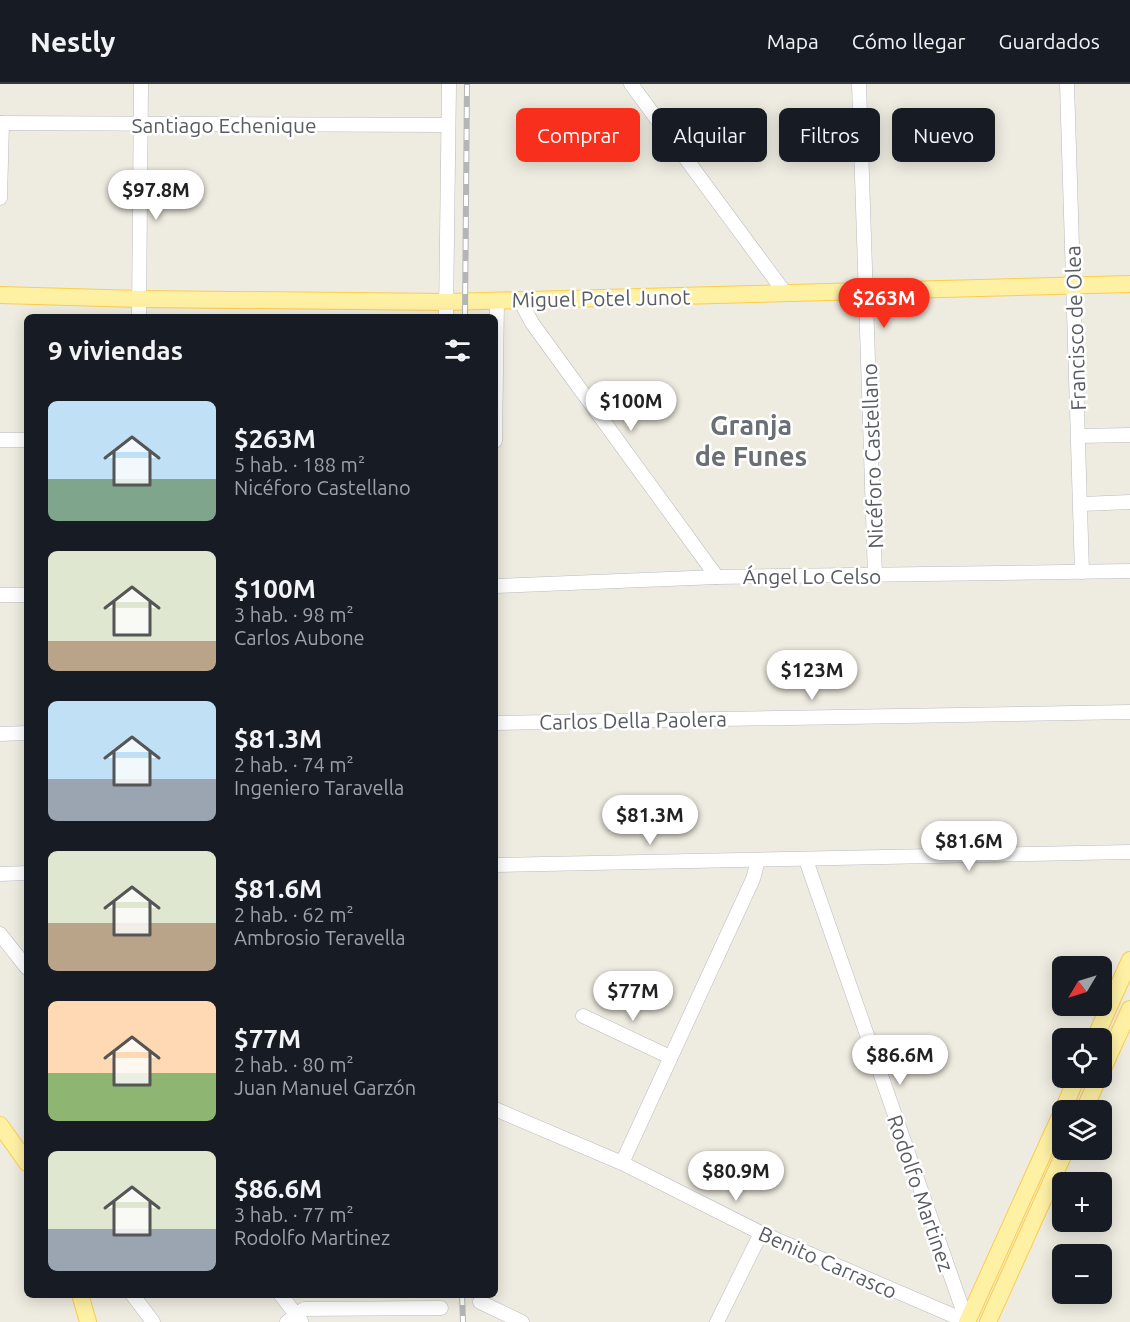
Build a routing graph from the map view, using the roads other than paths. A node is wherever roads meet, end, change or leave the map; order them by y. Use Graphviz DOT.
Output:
graph roads {
  1 [pos="141,84"];
  2 [pos="448,84"];
  3 [pos="631,84"];
  4 [pos="860,84"];
  5 [pos="1067,84"];
  6 [pos="1,123"];
  7 [pos="141,125"];
  8 [pos="448,125"];
  9 [pos="0,198"];
  10 [pos="1130,284"];
  11 [pos="1074,286"];
  12 [pos="867,291"];
  13 [pos="785,293"];
  14 [pos="0,295"];
  15 [pos="139,299"];
  16 [pos="497,300"];
  17 [pos="520,300"];
  18 [pos="446,309"];
  19 [pos="139,314"];
  20 [pos="497,314"];
  21 [pos="1130,435"];
  22 [pos="1079,436"];
  23 [pos="0,440"];
  24 [pos="24,440"];
  25 [pos="1130,502"];
  26 [pos="1082,504"];
  27 [pos="1130,571"];
  28 [pos="1082,572"];
  29 [pos="875,576"];
  30 [pos="717,577"];
  31 [pos="498,586"];
  32 [pos="24,594"];
  33 [pos="0,595"];
  34 [pos="1130,712"];
  35 [pos="498,723"];
  36 [pos="24,733"];
  37 [pos="0,734"];
  38 [pos="1130,852"];
  39 [pos="758,860"];
  40 [pos="806,860"];
  41 [pos="498,865"];
  42 [pos="24,873"];
  43 [pos="0,874"];
  44 [pos="0,934"];
  45 [pos="1130,960"];
  46 [pos="24,964"];
  47 [pos="1130,1009"];
  48 [pos="583,1016"];
  49 [pos="1099,1028"];
  50 [pos="1126,1030"];
  51 [pos="1112,1054"];
  52 [pos="670,1057"];
  53 [pos="498,1110"];
  54 [pos="0,1125"];
  55 [pos="1052,1133"];
  56 [pos="24,1158"];
  57 [pos="1061,1160"];
  58 [pos="622,1163"];
  59 [pos="760,1233"];
  60 [pos="986,1276"];
  61 [pos="81,1298"];
  62 [pos="135,1298"];
  63 [pos="283,1298"];
  64 [pos="303,1298"];
  65 [pos="480,1302"];
  66 [pos="441,1308"];
  67 [pos="297,1317"];
  68 [pos="88,1322"];
  69 [pos="153,1322"];
  70 [pos="522,1322"];
  71 [pos="717,1322"];
  72 [pos="967,1322"];
  73 [pos="980,1322"];
  74 [pos="988,1322"];
  1 -- 7 [label="street"];
  2 -- 8 [label="street"];
  3 -- 13 [label="street"];
  4 -- 12 [label="street, Nicéforo Castellano"];
  5 -- 11 [label="street, Francisco de Olea"];
  6 -- 7 [label="street, Santiago Echenique"];
  6 -- 9 [label="street"];
  7 -- 8 [label="street, Santiago Echenique"];
  7 -- 15 [label="street"];
  8 -- 18 [label="street"];
  10 -- 11 [label="main road, Miguel Potel Junot"];
  11 -- 12 [label="main road, Miguel Potel Junot"];
  11 -- 22 [label="street, Francisco de Olea"];
  12 -- 13 [label="main road, Miguel Potel Junot"];
  12 -- 29 [label="street, Nicéforo Castellano"];
  13 -- 17 [label="main road, Miguel Potel Junot"];
  14 -- 15 [label="main road, Miguel Potel Junot"];
  15 -- 18 [label="main road, Miguel Potel Junot"];
  15 -- 19 [label="street"];
  16 -- 17 [label="main road, Miguel Potel Junot"];
  16 -- 18 [label="main road, Miguel Potel Junot"];
  16 -- 20 [label="street"];
  17 -- 30 [label="street"];
  21 -- 22 [label="street"];
  22 -- 26 [label="street, Francisco de Olea"];
  23 -- 24 [label="street"];
  25 -- 26 [label="street"];
  26 -- 28 [label="street, Francisco de Olea"];
  27 -- 28 [label="street, Ángel Lo Celso"];
  28 -- 29 [label="street, Ángel Lo Celso"];
  29 -- 30 [label="street, Ángel Lo Celso"];
  30 -- 31 [label="street, Ángel Lo Celso"];
  32 -- 33 [label="street"];
  34 -- 35 [label="street, Carlos Della Paolera"];
  36 -- 37 [label="street"];
  38 -- 40 [label="street"];
  39 -- 40 [label="street"];
  39 -- 41 [label="street"];
  39 -- 52 [label="street"];
  40 -- 72 [label="street, Rodolfo Martinez"];
  42 -- 43 [label="street"];
  44 -- 46 [label="street"];
  45 -- 49 [label="main road"];
  47 -- 50 [label="main road"];
  48 -- 52 [label="street"];
  50 -- 51 [label="main road"];
  52 -- 58 [label="street"];
  53 -- 58 [label="street, Benito Carrasco"];
  54 -- 56 [label="main road"];
  55 -- 60 [label="main road"];
  57 -- 74 [label="main road"];
  58 -- 59 [label="street, Benito Carrasco"];
  59 -- 71 [label="street"];
  59 -- 72 [label="street, Benito Carrasco"];
  60 -- 72 [label="main road"];
  60 -- 73 [label="main road"];
  61 -- 68 [label="main road"];
  62 -- 69 [label="street"];
  63 -- 67 [label="street"];
  64 -- 67 [label="street"];
  65 -- 70 [label="street"];
  66 -- 67 [label="street"];
}
